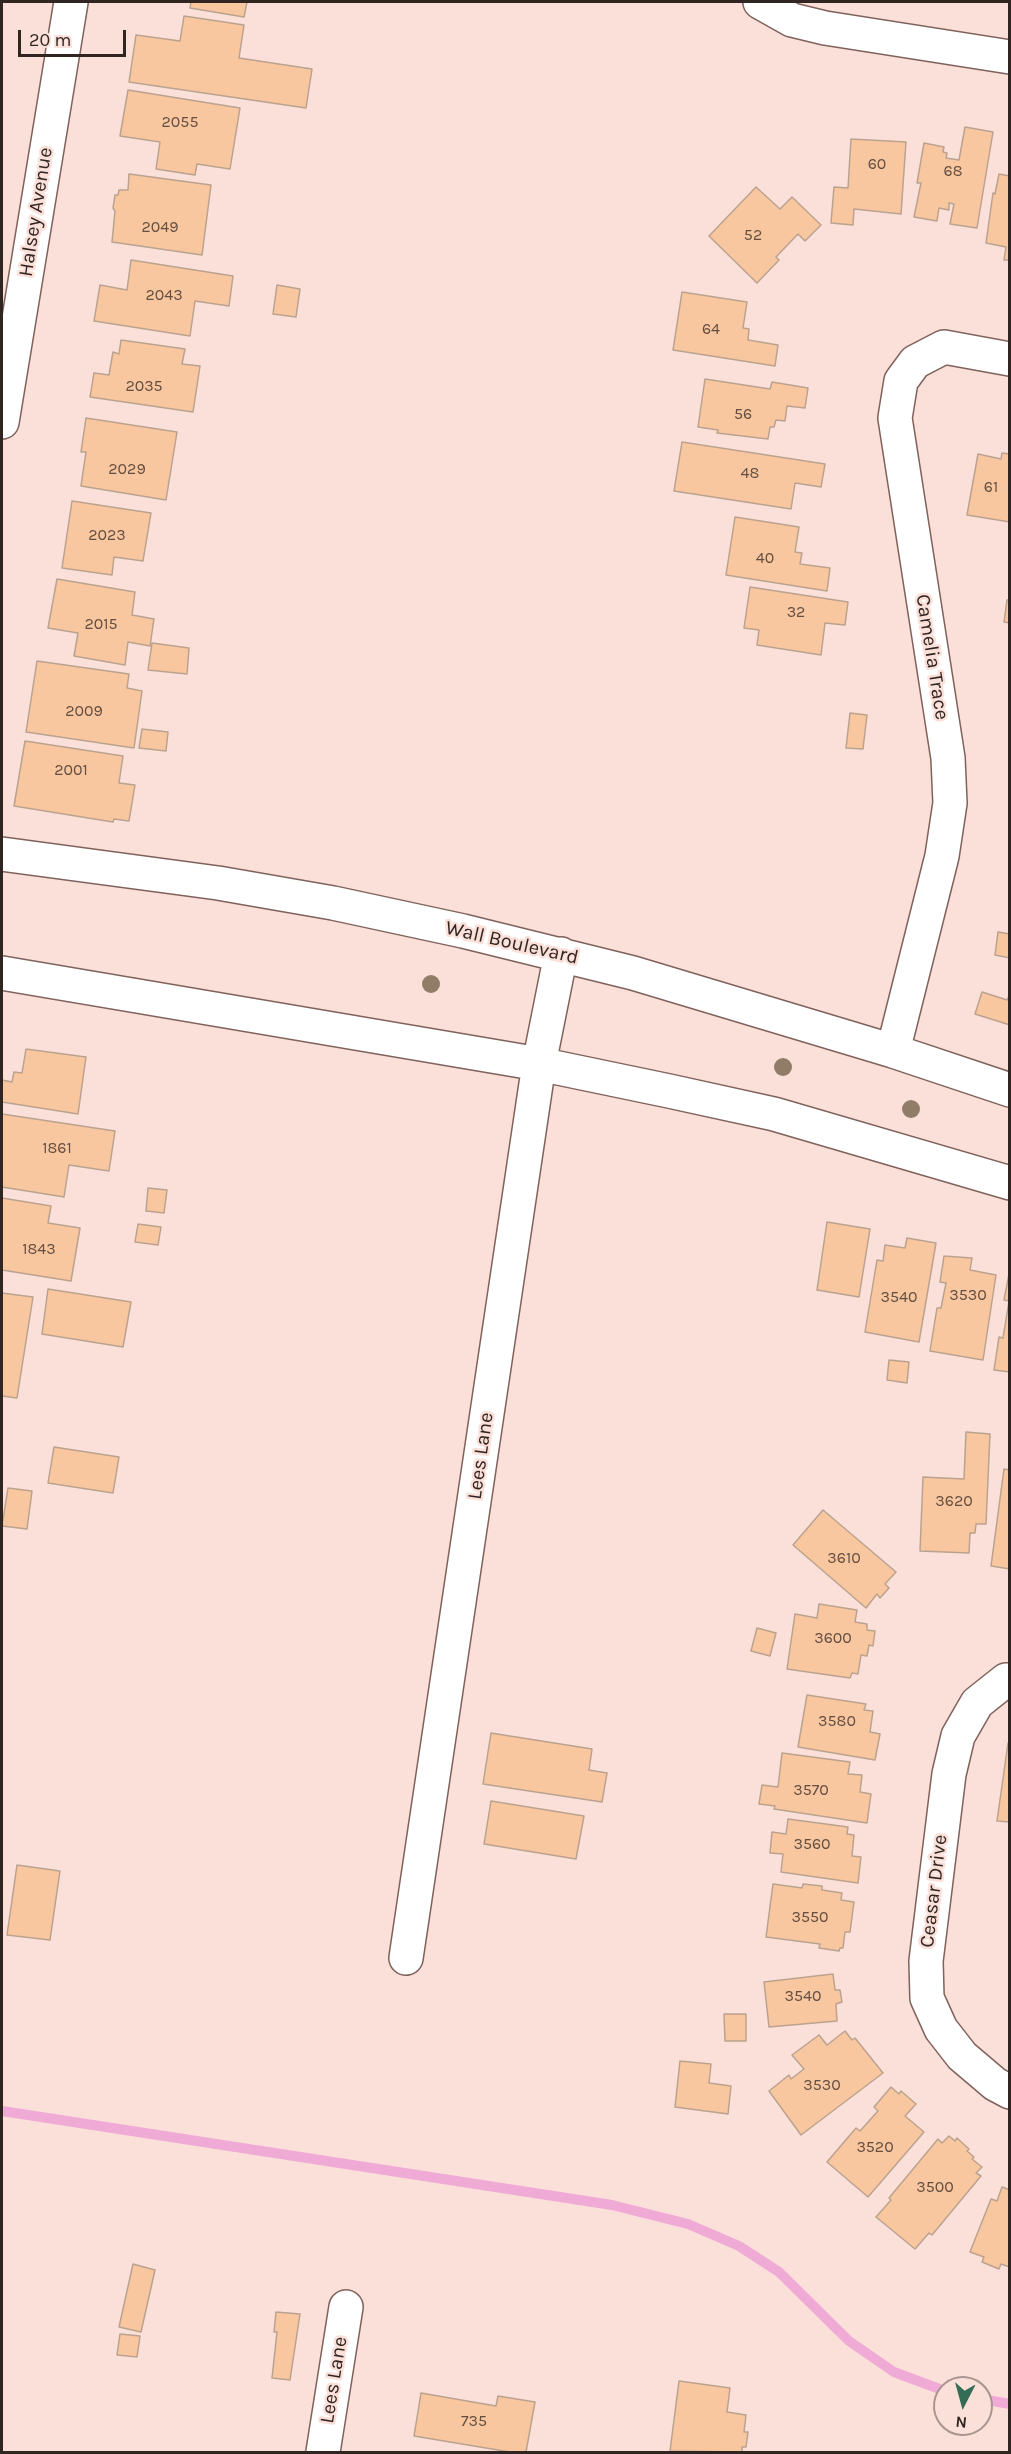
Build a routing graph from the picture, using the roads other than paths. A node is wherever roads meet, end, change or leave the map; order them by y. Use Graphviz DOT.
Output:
graph roads {
  1 [pos="71,2"];
  2 [pos="760,2"];
  3 [pos="1010,57"];
  4 [pos="1010,358"];
  5 [pos="2,422"];
  6 [pos="2,854"];
  7 [pos="561,954"];
  8 [pos="2,973"];
  9 [pos="893,1051"];
  10 [pos="539,1064"];
  11 [pos="1010,1089"];
  12 [pos="1010,1184"];
  13 [pos="1010,1680"];
  14 [pos="406,1958"];
  15 [pos="1010,2092"];
  16 [pos="346,2307"];
  17 [pos="322,2452"];
  1 -- 5 [label="street, Halsey Avenue"];
  2 -- 3 [label="street"];
  4 -- 9 [label="street, Camelia Trace"];
  6 -- 7 [label="street, Wall Boulevard"];
  7 -- 9 [label="street, Wall Boulevard"];
  7 -- 10 [label="street, Lees Lane"];
  8 -- 10 [label="street"];
  9 -- 11 [label="street, Wall Boulevard"];
  10 -- 12 [label="street"];
  10 -- 14 [label="street, Lees Lane"];
  13 -- 15 [label="street, Ceasar Drive"];
  16 -- 17 [label="street, Lees Lane"];
}
